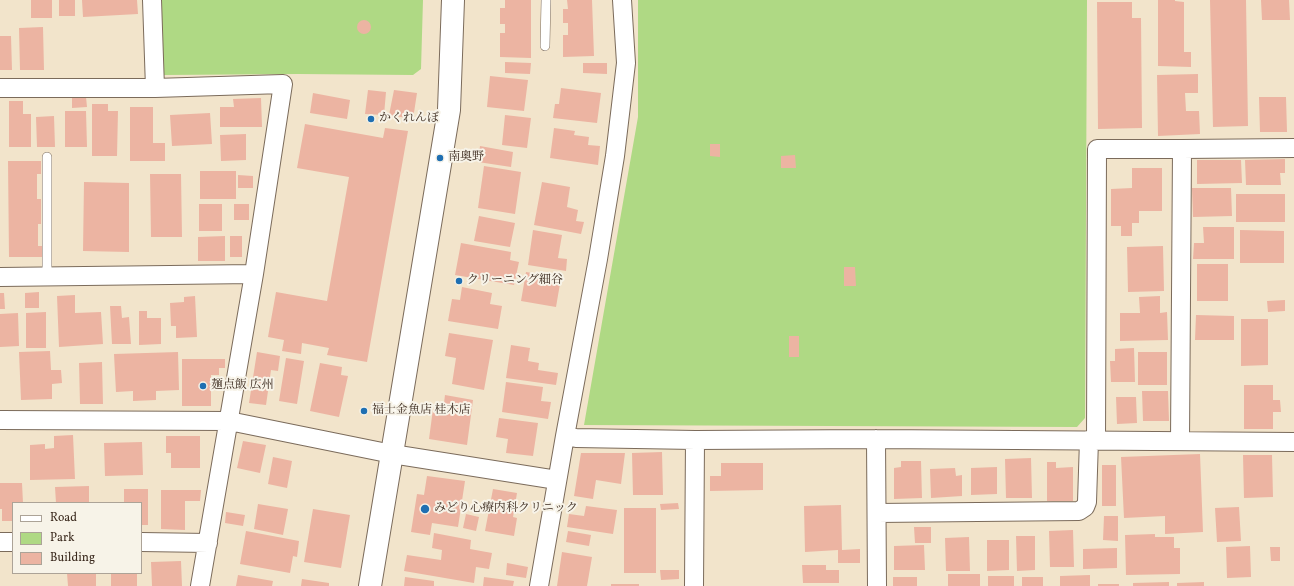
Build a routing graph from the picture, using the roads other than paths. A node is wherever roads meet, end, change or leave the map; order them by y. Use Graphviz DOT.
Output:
graph roads {
  1 [pos="152,0"];
  2 [pos="453,0"];
  3 [pos="546,0"];
  4 [pos="622,0"];
  5 [pos="545,46"];
  6 [pos="0,88"];
  7 [pos="155,88"];
  8 [pos="1294,148"];
  9 [pos="1182,149"];
  10 [pos="47,157"];
  11 [pos="254,274"];
  12 [pos="0,277"];
  13 [pos="47,277"];
  14 [pos="0,420"];
  15 [pos="229,421"];
  16 [pos="565,436"];
  17 [pos="876,439"];
  18 [pos="695,440"];
  19 [pos="1092,440"];
  20 [pos="1180,441"];
  21 [pos="1294,442"];
  22 [pos="392,454"];
  23 [pos="557,480"];
  24 [pos="876,513"];
  25 [pos="0,542"];
  26 [pos="12,542"];
  27 [pos="142,542"];
  28 [pos="208,543"];
  29 [pos="200,586"];
  30 [pos="370,586"];
  31 [pos="539,586"];
  32 [pos="694,586"];
  33 [pos="877,586"];
  1 -- 7 [label="street"];
  2 -- 22 [label="street"];
  3 -- 5 [label="lane"];
  4 -- 16 [label="street"];
  6 -- 7 [label="street"];
  7 -- 11 [label="street"];
  8 -- 9 [label="street"];
  9 -- 19 [label="street"];
  9 -- 20 [label="street"];
  10 -- 13 [label="lane"];
  11 -- 13 [label="street"];
  11 -- 15 [label="street"];
  12 -- 13 [label="street"];
  14 -- 15 [label="street"];
  15 -- 22 [label="street"];
  15 -- 28 [label="street"];
  16 -- 18 [label="street"];
  16 -- 23 [label="street"];
  17 -- 18 [label="street"];
  17 -- 19 [label="street"];
  17 -- 24 [label="street"];
  18 -- 32 [label="street"];
  19 -- 20 [label="street"];
  19 -- 24 [label="street"];
  20 -- 21 [label="street"];
  22 -- 23 [label="street"];
  22 -- 30 [label="street"];
  23 -- 31 [label="street"];
  24 -- 33 [label="street"];
  25 -- 26 [label="street"];
  27 -- 28 [label="street"];
  28 -- 29 [label="street"];
}
